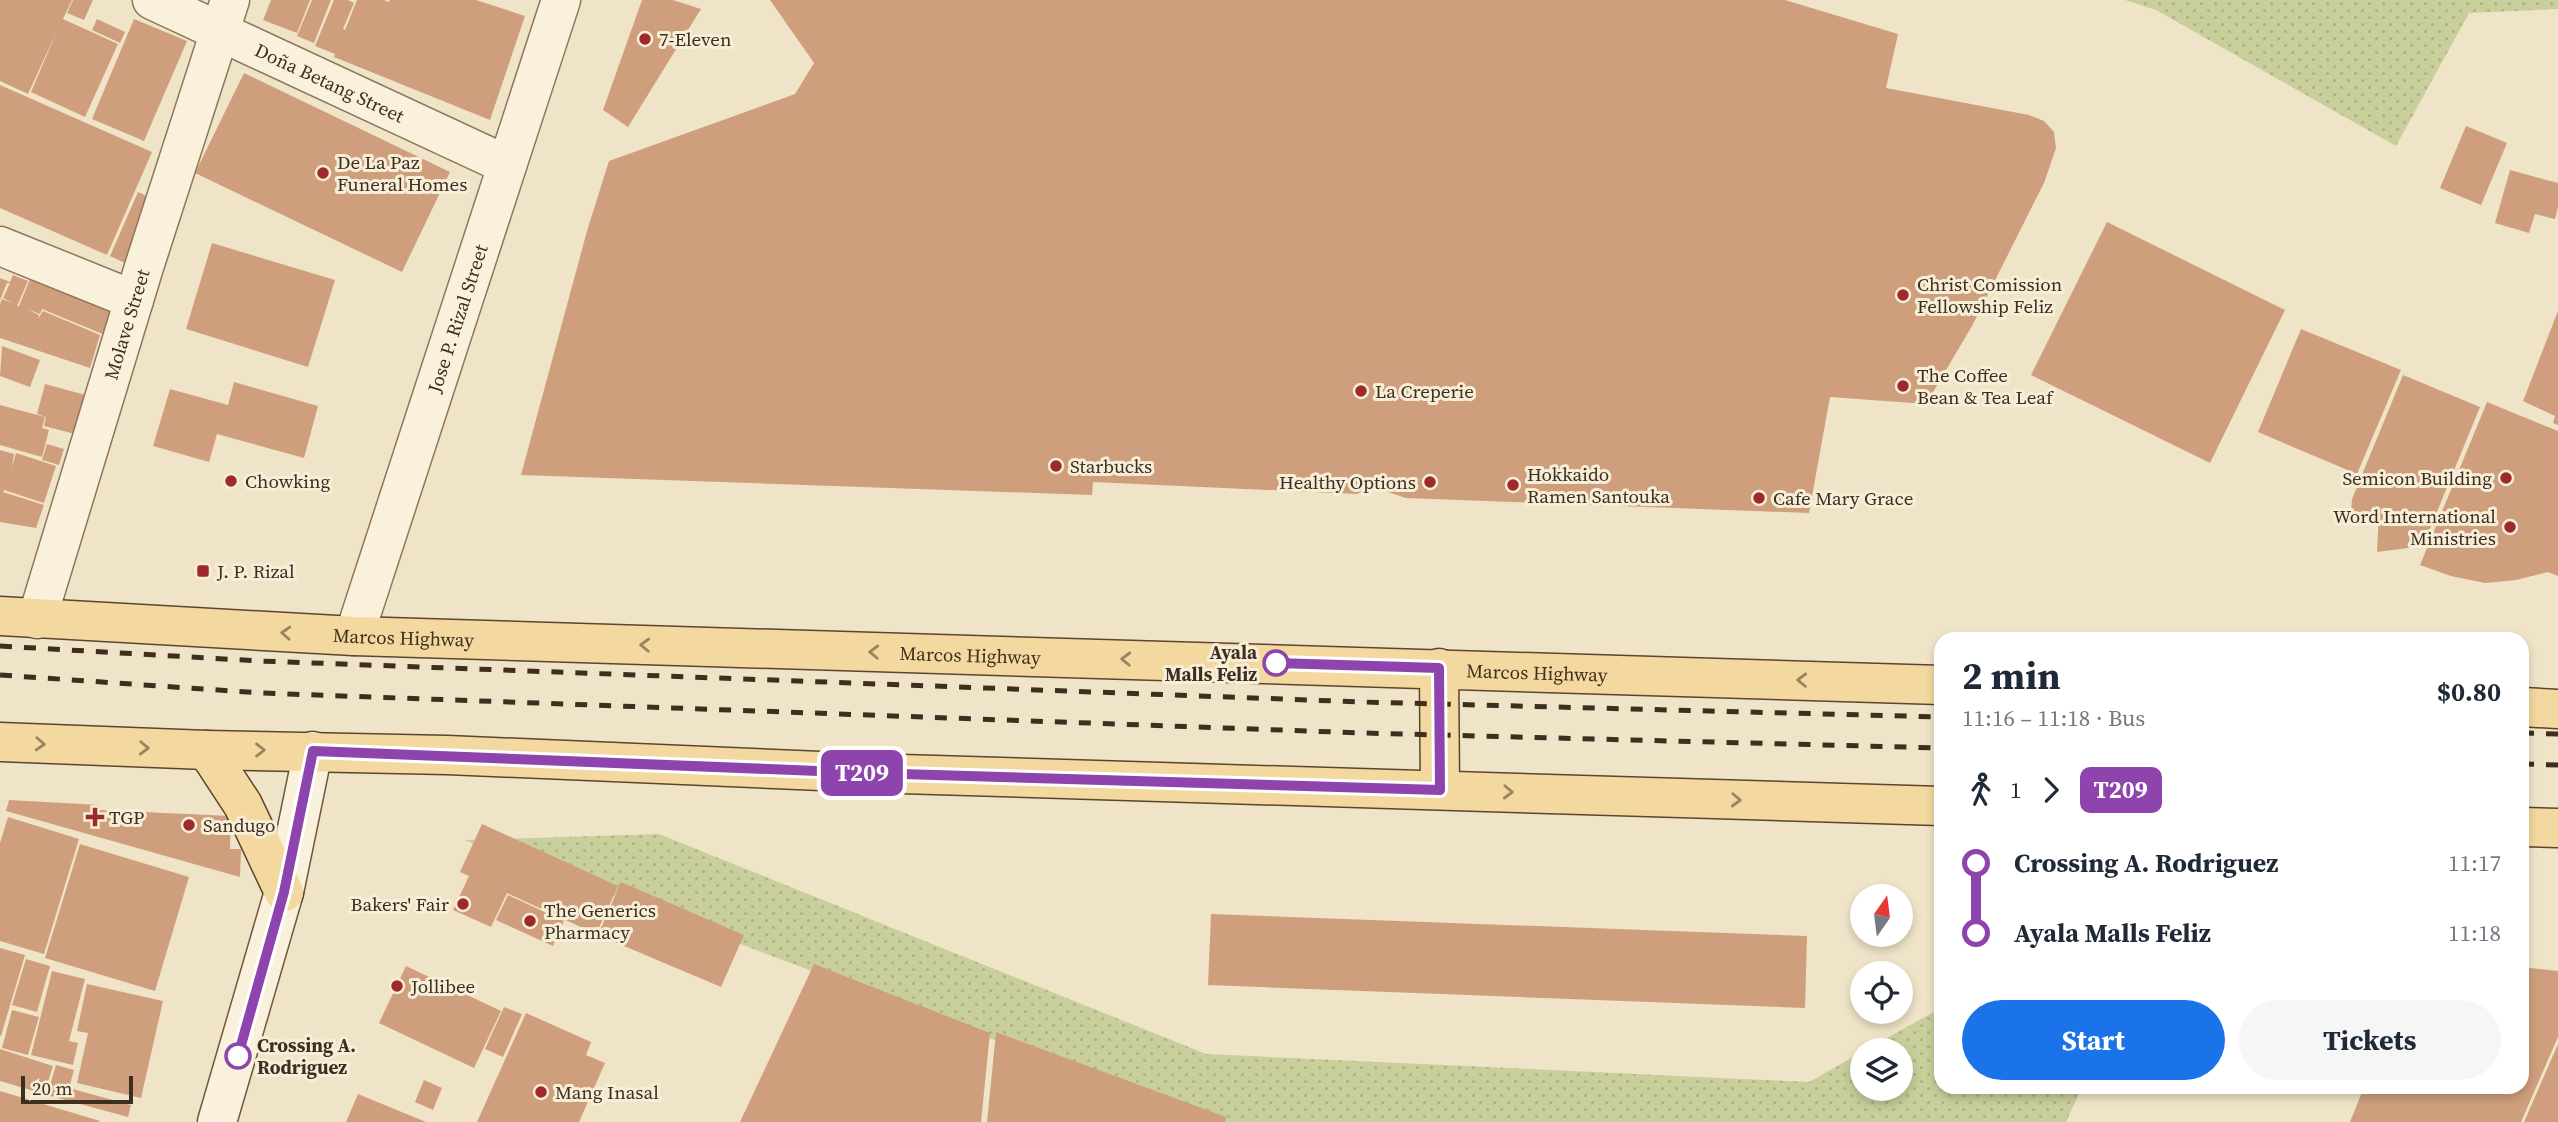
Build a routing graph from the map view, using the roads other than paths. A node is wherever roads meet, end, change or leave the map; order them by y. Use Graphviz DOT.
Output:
graph roads {
  1 [pos="152,0"];
  2 [pos="561,0"];
  3 [pos="225,15"];
  4 [pos="507,165"];
  5 [pos="0,246"];
  6 [pos="134,300"];
  7 [pos="0,616"];
  8 [pos="37,619"];
  9 [pos="354,636"];
  10 [pos="1439,668"];
  11 [pos="1934,685"];
  12 [pos="2529,707"];
  13 [pos="2558,709"];
  14 [pos="0,742"];
  15 [pos="207,750"];
  16 [pos="313,751"];
  17 [pos="1440,790"];
  18 [pos="1934,806"];
  19 [pos="2529,827"];
  20 [pos="2558,828"];
  21 [pos="284,892"];
  22 [pos="217,1122"];
  1 -- 3 [label="street, Doña Betang Street"];
  2 -- 4 [label="street, Jose P. Rizal Street"];
  3 -- 4 [label="street, Doña Betang Street"];
  3 -- 6 [label="street, Molave Street"];
  4 -- 9 [label="street, Jose P. Rizal Street"];
  5 -- 6 [label="street"];
  6 -- 8 [label="street, Molave Street"];
  7 -- 8 [label="main road, Marcos Highway"];
  9 -- 8 [label="main road, Marcos Highway, one-way"];
  10 -- 9 [label="main road, Marcos Highway, one-way"];
  11 -- 10 [label="main road, Marcos Highway, one-way"];
  10 -- 17 [label="main road"];
  12 -- 13 [label="main road"];
  14 -- 15 [label="main road, one-way"];
  15 -- 16 [label="main road, one-way"];
  15 -- 21 [label="main road"];
  16 -- 17 [label="main road"];
  16 -- 21 [label="street"];
  17 -- 18 [label="main road, one-way"];
  19 -- 20 [label="main road"];
  21 -- 22 [label="street"];
}
